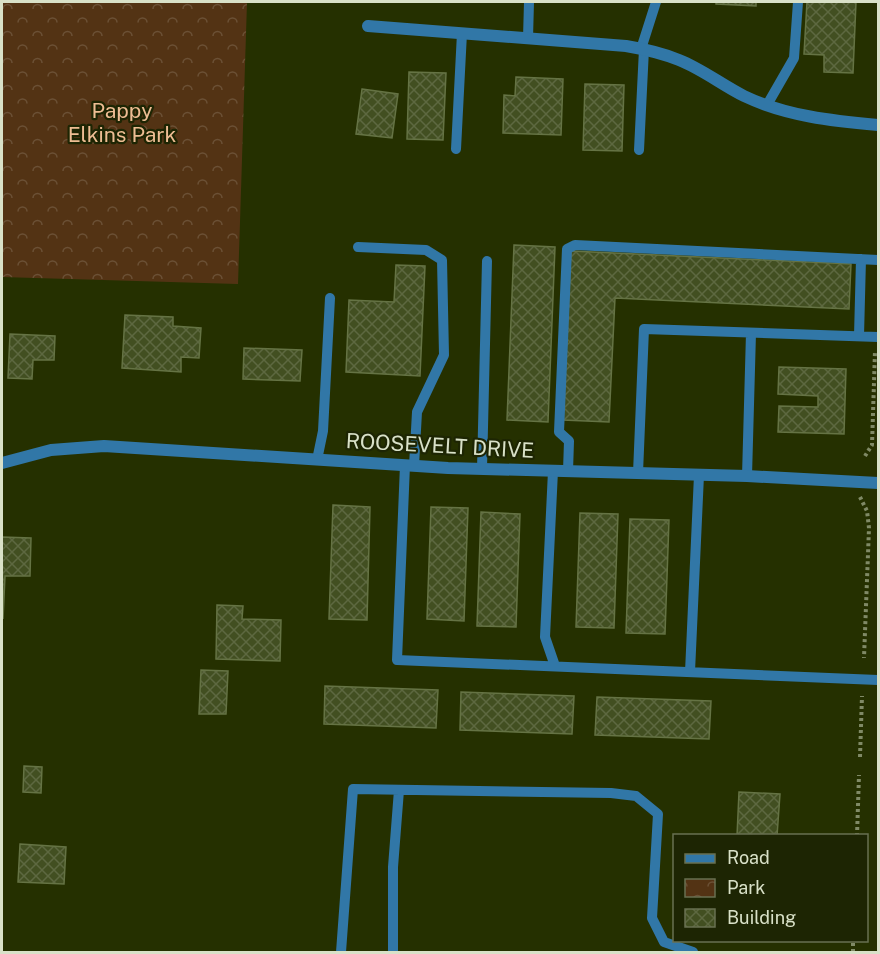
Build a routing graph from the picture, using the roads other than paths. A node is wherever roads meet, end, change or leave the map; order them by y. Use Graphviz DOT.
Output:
graph roads {
  1 [pos="529,2"];
  2 [pos="656,2"];
  3 [pos="798,2"];
  4 [pos="368,26"];
  5 [pos="462,33"];
  6 [pos="528,38"];
  7 [pos="642,49"];
  8 [pos="767,105"];
  9 [pos="879,125"];
  10 [pos="456,149"];
  11 [pos="639,150"];
  12 [pos="358,248"];
  13 [pos="861,259"];
  14 [pos="879,260"];
  15 [pos="487,261"];
  16 [pos="330,298"];
  17 [pos="752,333"];
  18 [pos="859,336"];
  19 [pos="879,337"];
  20 [pos="317,460"];
  21 [pos="2,463"];
  22 [pos="409,465"];
  23 [pos="482,469"];
  24 [pos="553,471"];
  25 [pos="568,471"];
  26 [pos="638,473"];
  27 [pos="699,475"];
  28 [pos="747,476"];
  29 [pos="879,483"];
  30 [pos="555,666"];
  31 [pos="690,672"];
  32 [pos="879,680"];
  33 [pos="399,790"];
  34 [pos="341,952"];
  35 [pos="393,952"];
  36 [pos="693,952"];
  1 -- 6 [label="lane"];
  2 -- 7 [label="lane"];
  3 -- 8 [label="lane"];
  4 -- 5 [label="street"];
  5 -- 6 [label="street"];
  5 -- 10 [label="lane"];
  6 -- 7 [label="street"];
  7 -- 8 [label="street"];
  7 -- 11 [label="lane"];
  8 -- 9 [label="street"];
  12 -- 22 [label="lane"];
  13 -- 14 [label="lane"];
  13 -- 18 [label="lane"];
  13 -- 25 [label="lane"];
  15 -- 23 [label="lane"];
  16 -- 20 [label="lane"];
  17 -- 18 [label="lane"];
  17 -- 26 [label="lane"];
  17 -- 28 [label="lane"];
  18 -- 19 [label="lane"];
  20 -- 21 [label="street, ROOSEVELT DRIVE"];
  20 -- 22 [label="street, ROOSEVELT DRIVE"];
  22 -- 23 [label="street, ROOSEVELT DRIVE"];
  22 -- 30 [label="lane"];
  23 -- 24 [label="street, ROOSEVELT DRIVE"];
  24 -- 25 [label="street, ROOSEVELT DRIVE"];
  24 -- 30 [label="lane"];
  25 -- 26 [label="street, ROOSEVELT DRIVE"];
  26 -- 27 [label="street, ROOSEVELT DRIVE"];
  27 -- 28 [label="street, ROOSEVELT DRIVE"];
  27 -- 31 [label="lane"];
  28 -- 29 [label="street, ROOSEVELT DRIVE"];
  30 -- 31 [label="lane"];
  31 -- 32 [label="lane"];
  33 -- 34 [label="lane"];
  33 -- 35 [label="lane"];
  33 -- 36 [label="lane"];
}
